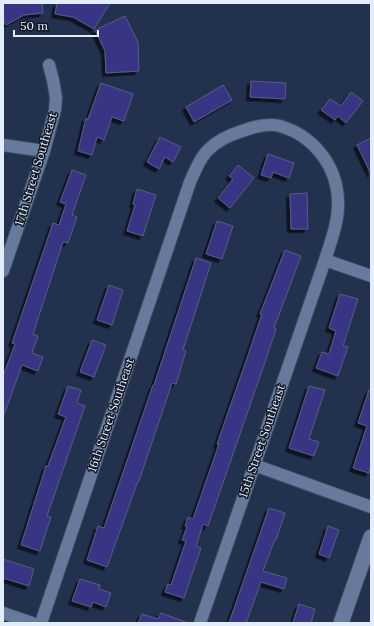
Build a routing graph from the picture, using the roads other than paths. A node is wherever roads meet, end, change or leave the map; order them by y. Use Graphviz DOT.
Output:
graph roads {
  1 [pos="49,66"];
  2 [pos="296,133"];
  3 [pos="3,145"];
  4 [pos="44,151"];
  5 [pos="325,260"];
  6 [pos="3,271"];
  7 [pos="371,276"];
  8 [pos="254,466"];
  9 [pos="371,507"];
  10 [pos="371,537"];
  11 [pos="3,613"];
  12 [pos="32,623"];
  13 [pos="41,623"];
  14 [pos="200,623"];
  15 [pos="341,623"];
  1 -- 4 [label="street, 17th Street Southeast"];
  2 -- 5 [label="street, 15th Street Southeast"];
  2 -- 13 [label="street, 16th Street Southeast"];
  3 -- 4 [label="street"];
  4 -- 6 [label="street, 17th Street Southeast"];
  5 -- 7 [label="street"];
  5 -- 8 [label="street, 15th Street Southeast"];
  8 -- 9 [label="street"];
  8 -- 14 [label="street, 15th Street Southeast"];
  10 -- 15 [label="street"];
  11 -- 12 [label="street"];
}
